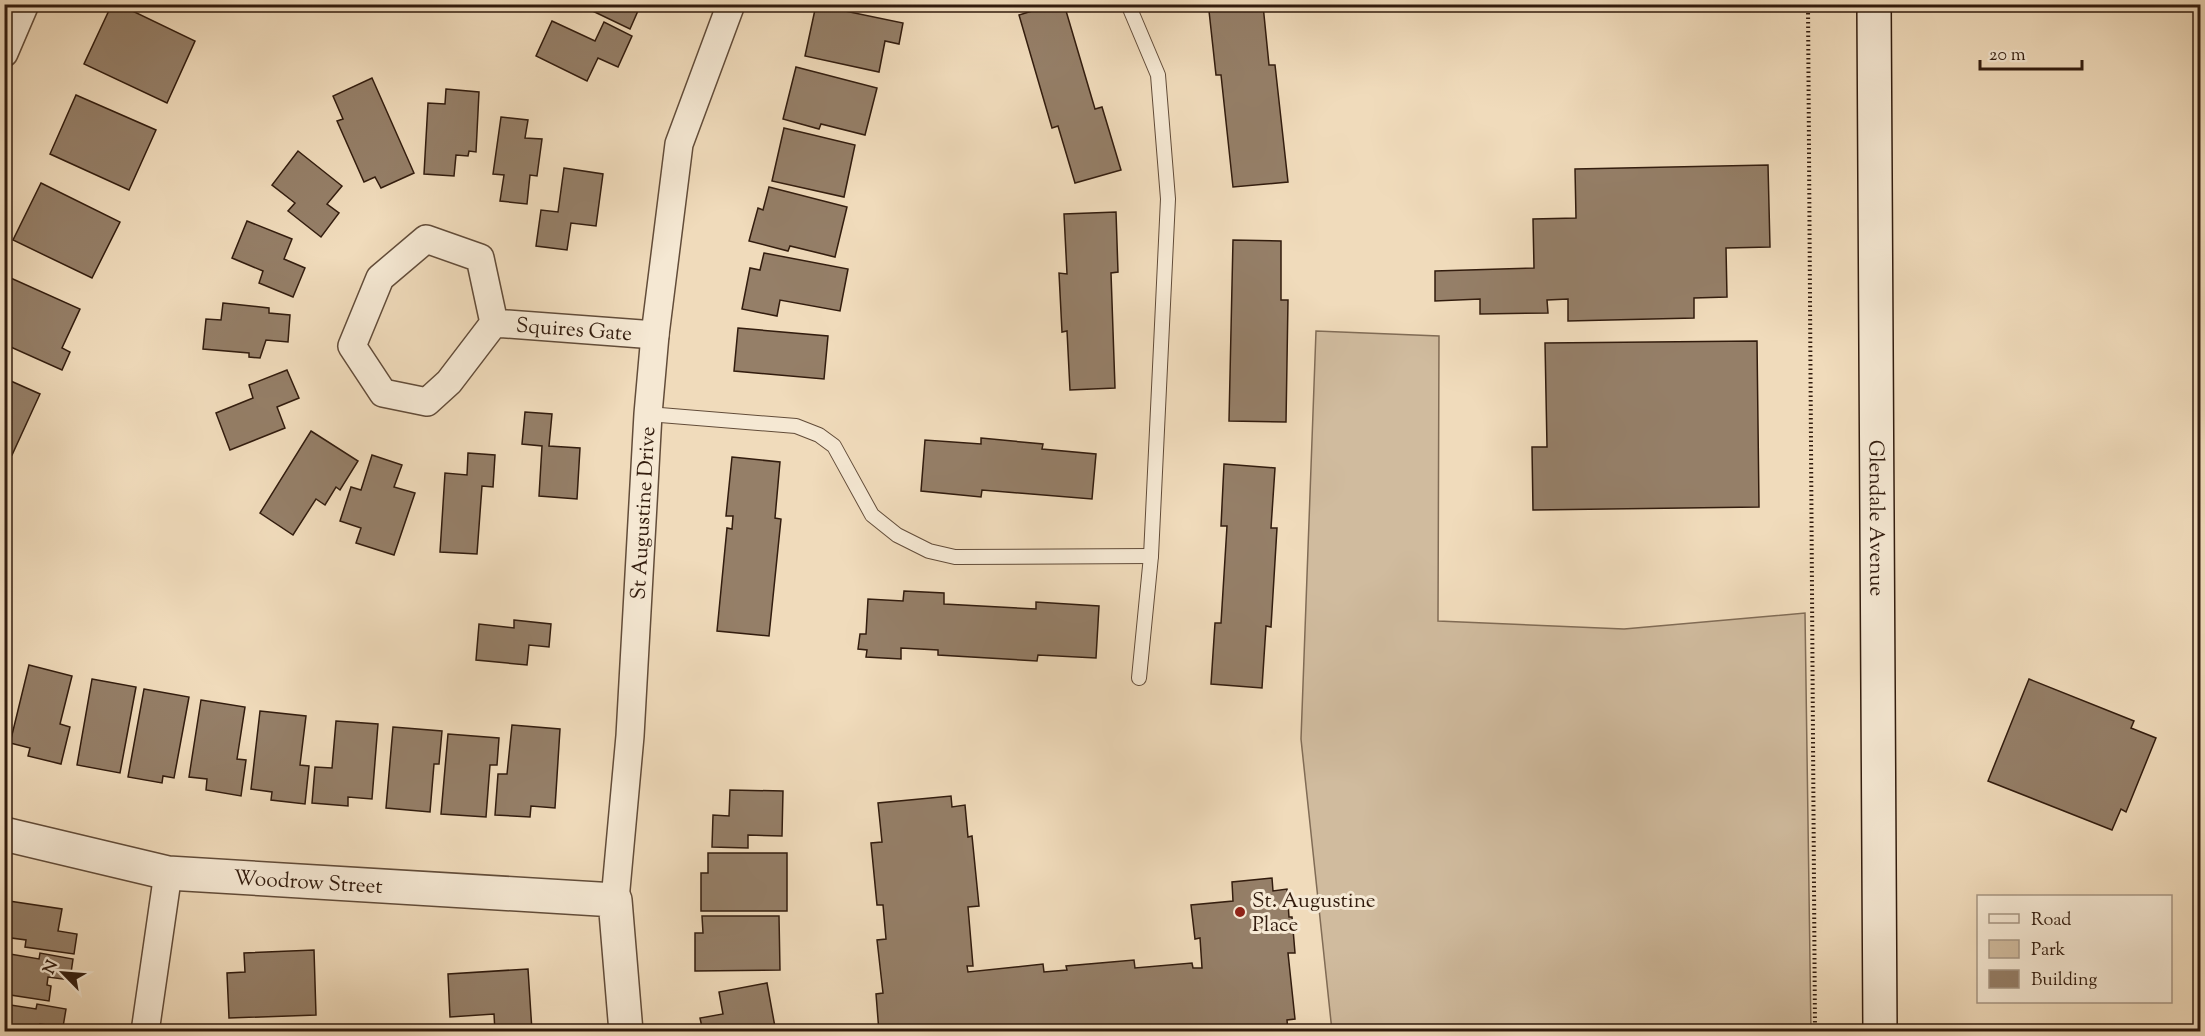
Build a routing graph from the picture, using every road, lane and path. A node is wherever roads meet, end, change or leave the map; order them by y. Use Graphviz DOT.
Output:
graph roads {
  1 [pos="26,4"];
  2 [pos="731,4"];
  3 [pos="1128,4"];
  4 [pos="1809,4"];
  5 [pos="1874,4"];
  6 [pos="4,53"];
  7 [pos="494,323"];
  8 [pos="655,335"];
  9 [pos="648,414"];
  10 [pos="1151,556"];
  11 [pos="1139,678"];
  12 [pos="4,834"];
  13 [pos="168,873"];
  14 [pos="615,900"];
  15 [pos="145,1032"];
  16 [pos="626,1032"];
  17 [pos="1815,1032"];
  18 [pos="1880,1032"];
  1 -- 6 [label="street"];
  2 -- 8 [label="street, St Augustine Drive"];
  3 -- 10 [label="lane"];
  4 -- 17 [label="path"];
  5 -- 18 [label="main road, Glendale Avenue"];
  7 -- 7 [label="street, Squires Gate"];
  7 -- 8 [label="street, Squires Gate"];
  8 -- 9 [label="street, St Augustine Drive"];
  9 -- 10 [label="lane"];
  9 -- 14 [label="street, St Augustine Drive"];
  10 -- 11 [label="lane"];
  12 -- 13 [label="main road, Woodrow Street"];
  13 -- 14 [label="main road, Woodrow Street"];
  13 -- 15 [label="street"];
  14 -- 16 [label="main road, St Augustine Drive"];
}
